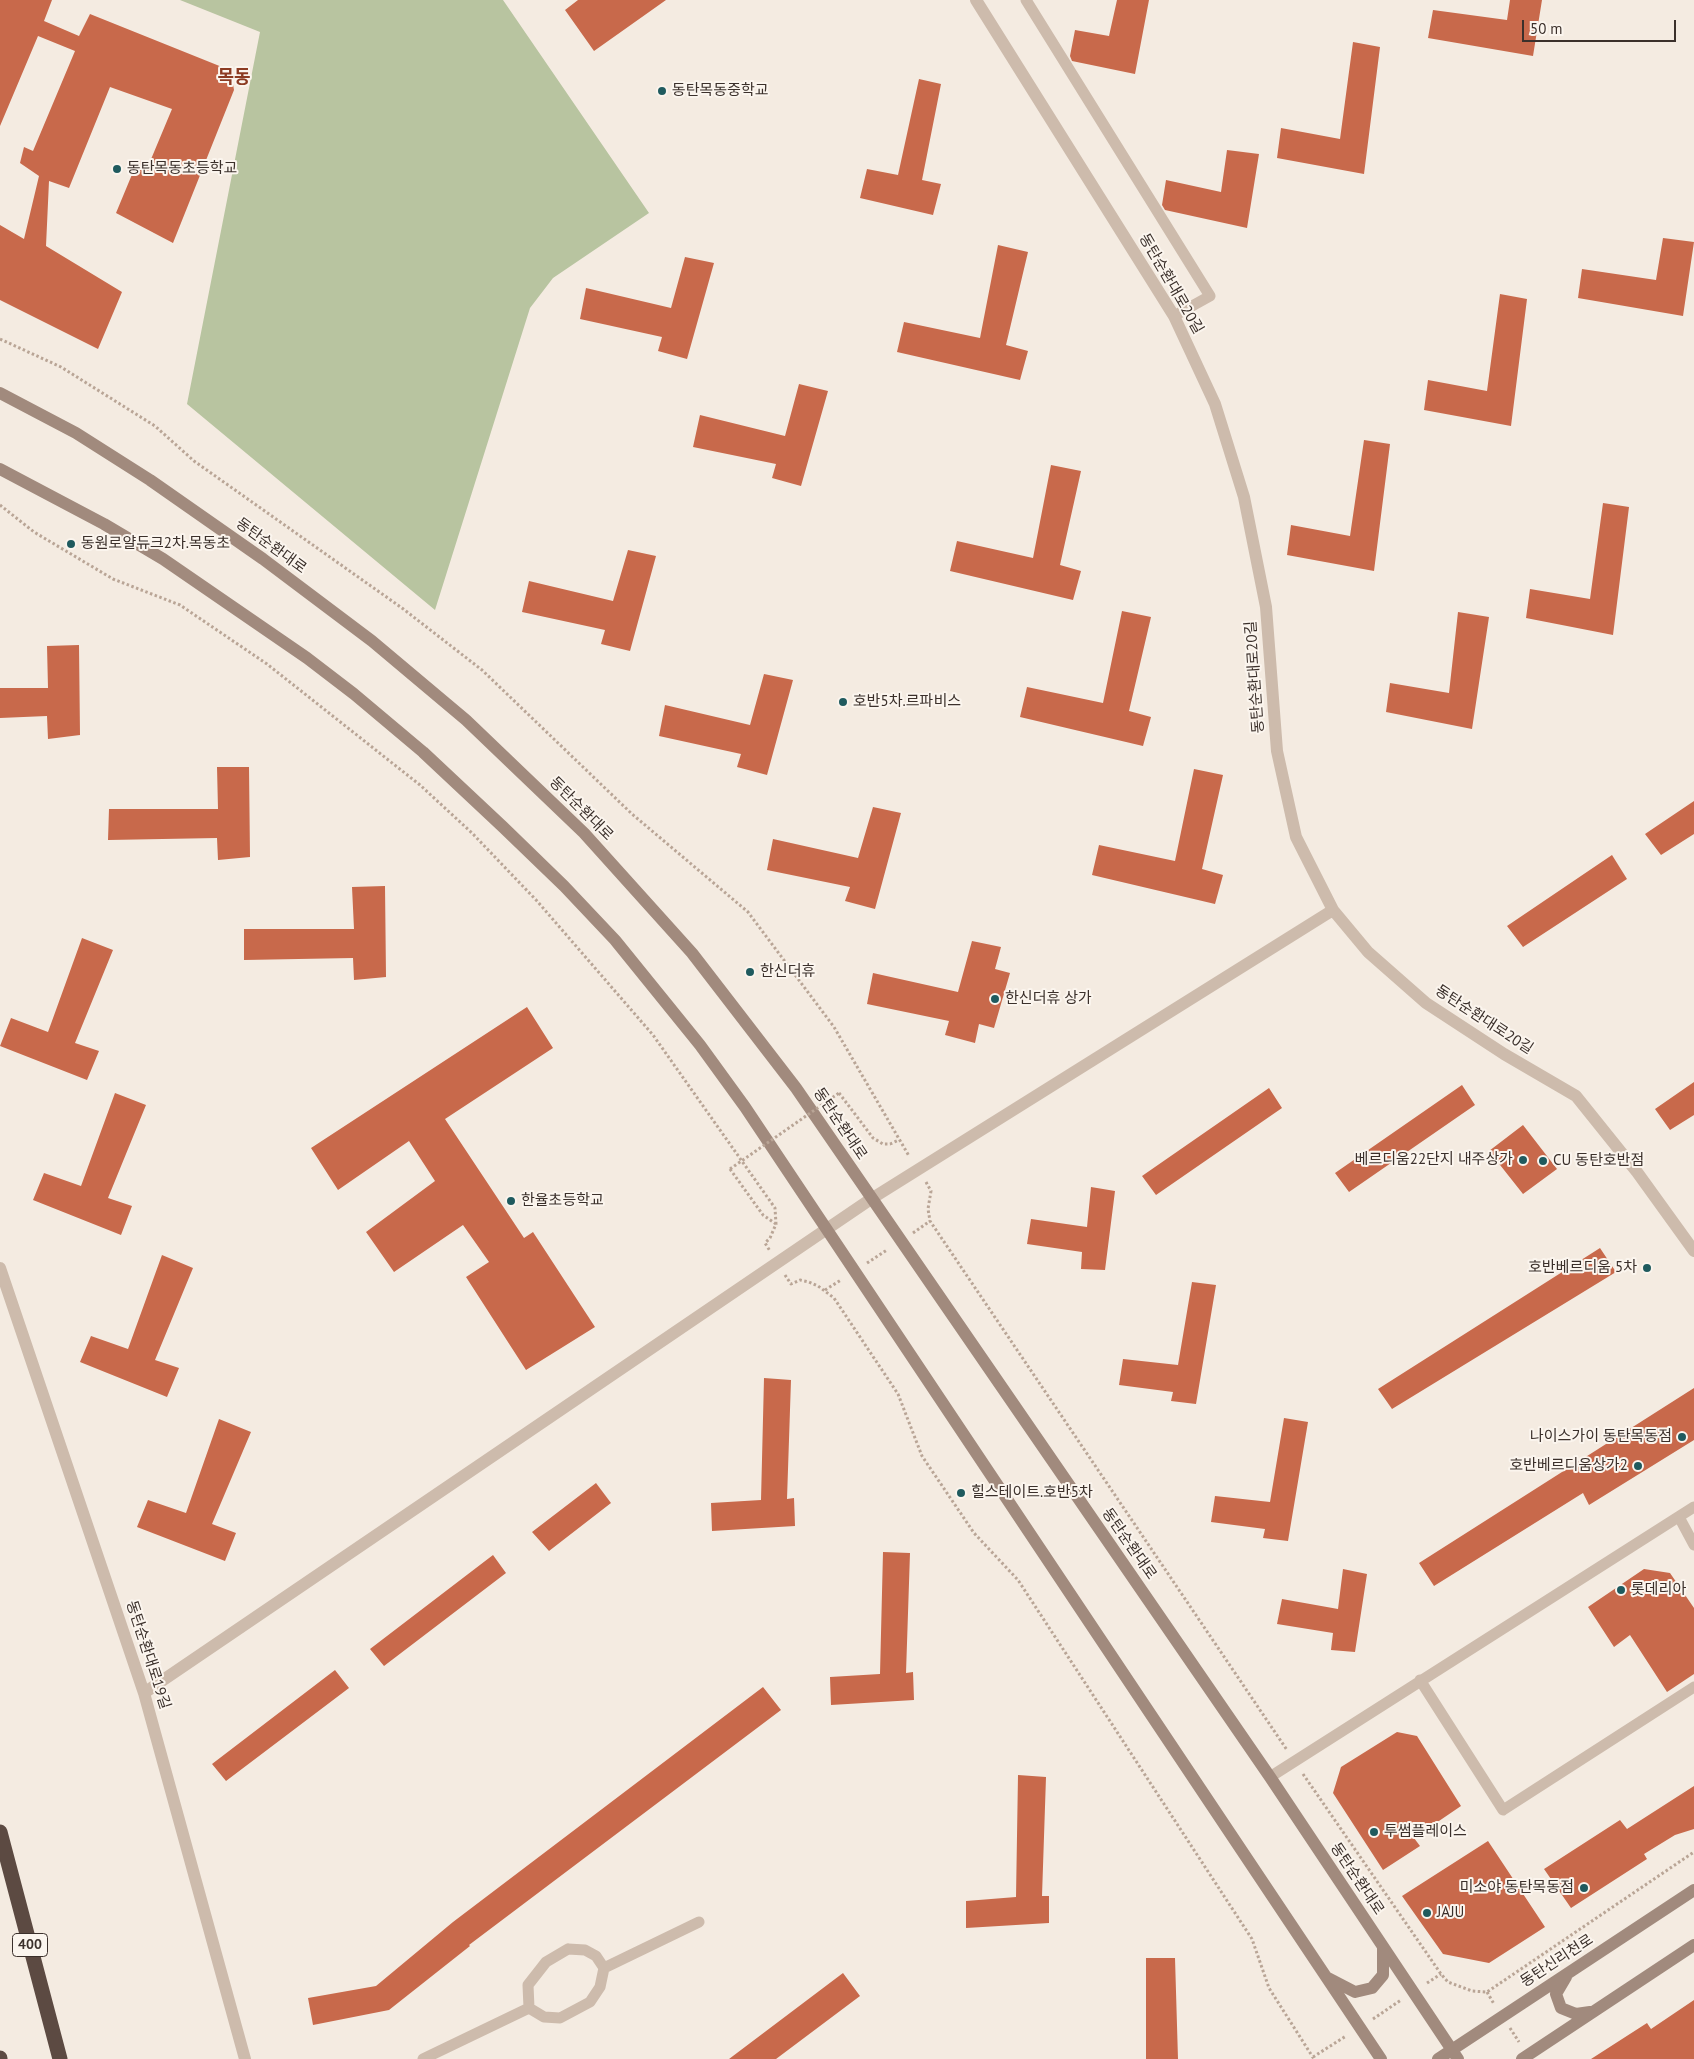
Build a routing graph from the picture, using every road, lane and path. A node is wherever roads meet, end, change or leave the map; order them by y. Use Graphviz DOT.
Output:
graph roads {
  1 [pos="976,0"];
  2 [pos="1026,0"];
  3 [pos="1174,316"];
  4 [pos="0,339"];
  5 [pos="0,393"];
  6 [pos="0,469"];
  7 [pos="0,504"];
  8 [pos="1333,910"];
  9 [pos="931,1190"];
  10 [pos="871,1199"];
  11 [pos="930,1221"];
  12 [pos="776,1224"];
  13 [pos="826,1229"];
  14 [pos="900,1241"];
  15 [pos="764,1243"];
  16 [pos="1694,1251"];
  17 [pos="0,1268"];
  18 [pos="854,1271"];
  19 [pos="791,1284"];
  20 [pos="825,1290"];
  21 [pos="1694,1507"];
  22 [pos="1679,1517"];
  23 [pos="1694,1545"];
  24 [pos="1420,1680"];
  25 [pos="1694,1687"];
  26 [pos="144,1693"];
  27 [pos="1294,1762"];
  28 [pos="1270,1776"];
  29 [pos="0,1832"];
  30 [pos="1694,1852"];
  31 [pos="1694,1890"];
  32 [pos="699,1922"];
  33 [pos="1694,1944"];
  34 [pos="1384,1948"];
  35 [pos="604,1968"];
  36 [pos="1569,1973"];
  37 [pos="1441,1974"];
  38 [pos="1326,1977"];
  39 [pos="1413,1992"];
  40 [pos="528,2008"];
  41 [pos="1593,2012"];
  42 [pos="1360,2027"];
  43 [pos="1454,2054"];
  44 [pos="1314,2058"];
  45 [pos="60,2059"];
  46 [pos="244,2059"];
  47 [pos="423,2059"];
  48 [pos="1381,2059"];
  49 [pos="1438,2059"];
  50 [pos="1522,2059"];
  1 -- 3 [label="street, 동탄순환대로20길"];
  2 -- 3 [label="lane"];
  3 -- 8 [label="street, 동탄순환대로20길"];
  4 -- 12 [label="path, bridge"];
  5 -- 10 [label="main road, 동탄순환대로"];
  6 -- 13 [label="main road"];
  7 -- 12 [label="path"];
  8 -- 10 [label="street"];
  8 -- 16 [label="street, 동탄순환대로20길"];
  9 -- 11 [label="path"];
  10 -- 13 [label="street"];
  10 -- 14 [label="main road, 동탄순환대로"];
  11 -- 14 [label="path"];
  11 -- 27 [label="path"];
  12 -- 15 [label="path"];
  13 -- 18 [label="main road"];
  13 -- 26 [label="street"];
  14 -- 18 [label="path"];
  14 -- 28 [label="main road, 동탄순환대로"];
  17 -- 26 [label="street, 동탄순환대로19길"];
  18 -- 20 [label="path"];
  18 -- 38 [label="main road"];
  19 -- 20 [label="path"];
  20 -- 44 [label="path"];
  21 -- 22 [label="lane"];
  22 -- 23 [label="lane"];
  22 -- 24 [label="lane"];
  24 -- 25 [label="lane"];
  24 -- 27 [label="lane"];
  26 -- 46 [label="street, 동탄순환대로19길"];
  27 -- 28 [label="lane"];
  27 -- 37 [label="path"];
  28 -- 34 [label="main road, 동탄순환대로"];
  29 -- 45 [label="highway, 400"];
  30 -- 37 [label="path"];
  31 -- 36 [label="main road, 동탄신리천로"];
  32 -- 35 [label="lane"];
  33 -- 41 [label="main road"];
  34 -- 38 [label="main road"];
  34 -- 39 [label="main road, 동탄순환대로"];
  35 -- 40 [label="lane"];
  35 -- 40 [label="lane"];
  36 -- 41 [label="main road"];
  36 -- 43 [label="main road, 동탄신리천로"];
  37 -- 39 [label="path"];
  38 -- 42 [label="main road"];
  39 -- 42 [label="path"];
  39 -- 43 [label="main road, 동탄순환대로"];
  40 -- 47 [label="lane"];
  41 -- 50 [label="main road"];
  42 -- 44 [label="path"];
  42 -- 48 [label="main road"];
  43 -- 49 [label="main road, 동탄신리천로"];
}
